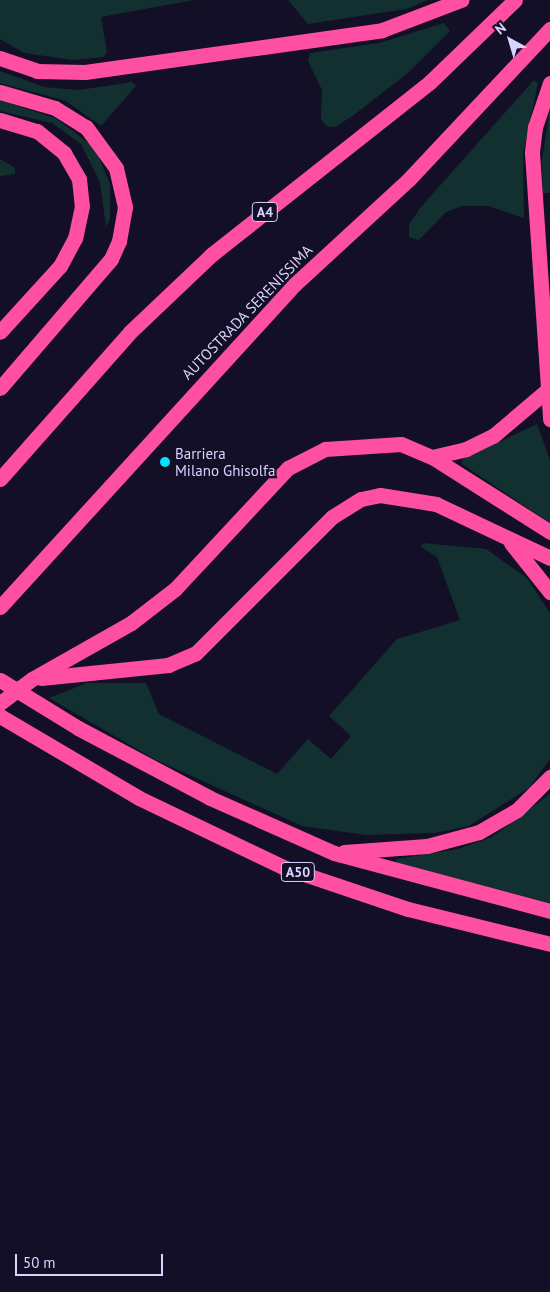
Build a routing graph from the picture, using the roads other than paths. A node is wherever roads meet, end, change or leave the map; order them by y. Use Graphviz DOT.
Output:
graph roads {
  1 [pos="461,0"];
  2 [pos="515,0"];
  3 [pos="550,29"];
  4 [pos="0,58"];
  5 [pos="550,84"];
  6 [pos="0,92"];
  7 [pos="0,120"];
  8 [pos="0,332"];
  9 [pos="0,388"];
  10 [pos="546,391"];
  11 [pos="550,419"];
  12 [pos="432,457"];
  13 [pos="0,479"];
  14 [pos="550,532"];
  15 [pos="506,539"];
  16 [pos="550,558"];
  17 [pos="550,592"];
  18 [pos="0,607"];
  19 [pos="32,679"];
  20 [pos="0,680"];
  21 [pos="0,703"];
  22 [pos="0,716"];
  23 [pos="550,777"];
  24 [pos="334,853"];
  25 [pos="550,911"];
  26 [pos="550,944"];
  1 -- 4 [label="highway"];
  2 -- 13 [label="highway, A4"];
  3 -- 18 [label="highway, AUTOSTRADA SERENISSIMA"];
  5 -- 10 [label="highway"];
  6 -- 9 [label="highway"];
  7 -- 8 [label="highway"];
  10 -- 11 [label="highway"];
  10 -- 12 [label="highway"];
  12 -- 14 [label="highway"];
  12 -- 19 [label="highway"];
  15 -- 16 [label="highway"];
  15 -- 17 [label="highway"];
  15 -- 19 [label="highway"];
  19 -- 21 [label="highway"];
  20 -- 24 [label="highway, bridge"];
  22 -- 26 [label="highway, A50"];
  23 -- 24 [label="highway"];
  24 -- 25 [label="highway"];
}
